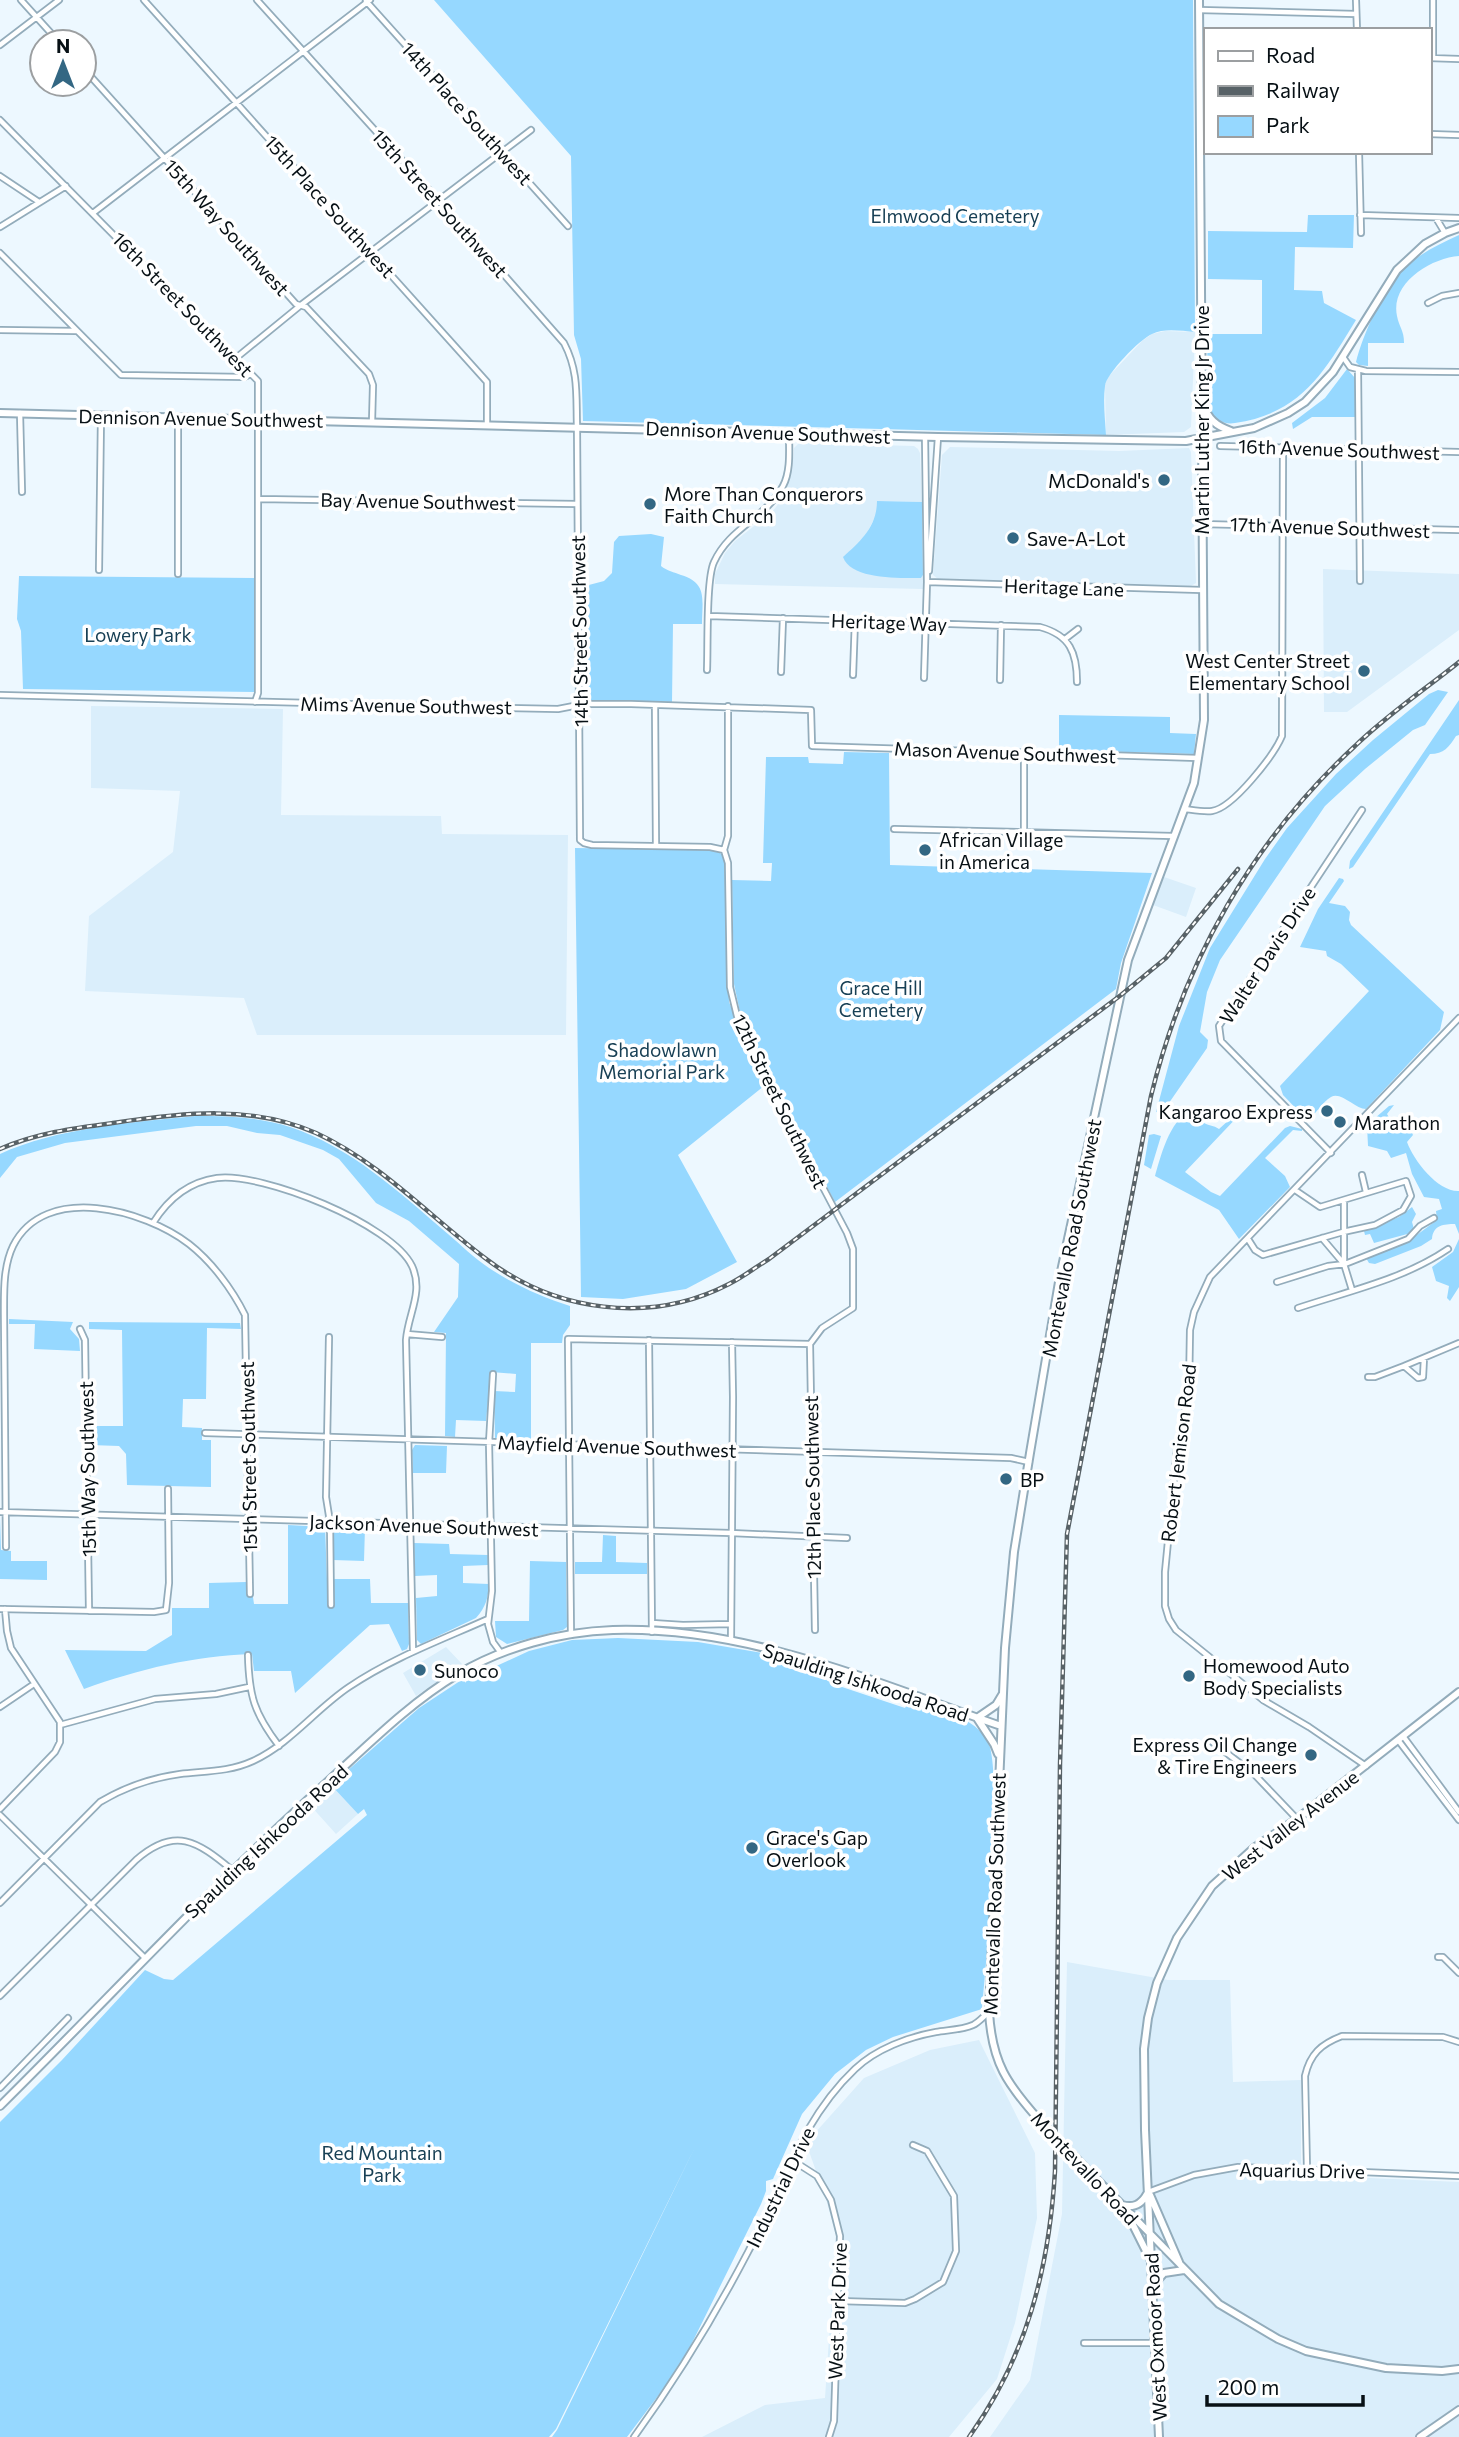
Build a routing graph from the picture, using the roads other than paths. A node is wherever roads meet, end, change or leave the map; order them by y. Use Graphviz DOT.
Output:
graph roads {
  1 [pos="21,0"];
  2 [pos="59,0"];
  3 [pos="144,0"];
  4 [pos="257,0"];
  5 [pos="1199,0"];
  6 [pos="1356,0"];
  7 [pos="1433,0"];
  8 [pos="367,1"];
  9 [pos="1199,10"];
  10 [pos="1356,14"];
  11 [pos="37,17"];
  12 [pos="47,28"];
  13 [pos="1357,28"];
  14 [pos="0,45"];
  15 [pos="303,52"];
  16 [pos="1431,58"];
  17 [pos="1459,59"];
  18 [pos="98,85"];
  19 [pos="236,102"];
  20 [pos="0,120"];
  21 [pos="531,130"];
  22 [pos="1431,134"];
  23 [pos="1459,135"];
  24 [pos="503,152"];
  25 [pos="1359,154"];
  26 [pos="164,158"];
  27 [pos="0,176"];
  28 [pos="66,186"];
  29 [pos="439,201"];
  30 [pos="39,202"];
  31 [pos="93,213"];
  32 [pos="1360,215"];
  33 [pos="1435,218"];
  34 [pos="1459,218"];
  35 [pos="568,226"];
  36 [pos="0,228"];
  37 [pos="1459,229"];
  38 [pos="1361,233"];
  39 [pos="1445,233"];
  40 [pos="372,252"];
  41 [pos="0,253"];
  42 [pos="1459,293"];
  43 [pos="1428,303"];
  44 [pos="301,305"];
  45 [pos="0,330"];
  46 [pos="77,331"];
  47 [pos="1343,357"];
  48 [pos="236,358"];
  49 [pos="1358,369"];
  50 [pos="1459,372"];
  51 [pos="251,374"];
  52 [pos="1201,400"];
  53 [pos="0,413"];
  54 [pos="20,414"];
  55 [pos="101,416"];
  56 [pos="178,418"];
  57 [pos="257,420"];
  58 [pos="373,422"];
  59 [pos="487,424"];
  60 [pos="577,427"];
  61 [pos="1233,432"];
  62 [pos="789,433"];
  63 [pos="925,437"];
  64 [pos="938,437"];
  65 [pos="1202,437"];
  66 [pos="1220,446"];
  67 [pos="1283,447"];
  68 [pos="1359,449"];
  69 [pos="1459,452"];
  70 [pos="22,492"];
  71 [pos="259,499"];
  72 [pos="577,504"];
  73 [pos="1202,524"];
  74 [pos="1282,525"];
  75 [pos="1359,527"];
  76 [pos="1459,530"];
  77 [pos="99,570"];
  78 [pos="178,574"];
  79 [pos="1360,581"];
  80 [pos="927,582"];
  81 [pos="1202,590"];
  82 [pos="709,616"];
  83 [pos="783,618"];
  84 [pos="855,620"];
  85 [pos="926,623"];
  86 [pos="1001,625"];
  87 [pos="1077,629"];
  88 [pos="1065,639"];
  89 [pos="707,670"];
  90 [pos="781,672"];
  91 [pos="853,675"];
  92 [pos="924,678"];
  93 [pos="1000,680"];
  94 [pos="1077,682"];
  95 [pos="0,695"];
  96 [pos="256,702"];
  97 [pos="655,705"];
  98 [pos="580,706"];
  99 [pos="728,706"];
  100 [pos="812,746"];
  101 [pos="1024,753"];
  102 [pos="1199,758"];
  103 [pos="1185,809"];
  104 [pos="1362,810"];
  105 [pos="894,829"];
  106 [pos="1024,832"];
  107 [pos="1173,836"];
  108 [pos="656,846"];
  109 [pos="724,850"];
  110 [pos="1459,1018"];
  111 [pos="1331,1153"];
  112 [pos="1362,1175"];
  113 [pos="1295,1190"];
  114 [pos="1366,1192"];
  115 [pos="1344,1201"];
  116 [pos="1434,1218"];
  117 [pos="153,1223"];
  118 [pos="1343,1232"];
  119 [pos="1322,1238"];
  120 [pos="1248,1239"];
  121 [pos="1448,1249"];
  122 [pos="1344,1264"];
  123 [pos="1277,1282"];
  124 [pos="1352,1290"];
  125 [pos="1298,1308"];
  126 [pos="80,1329"];
  127 [pos="407,1334"];
  128 [pos="328,1337"];
  129 [pos="442,1337"];
  130 [pos="649,1340"];
  131 [pos="732,1342"];
  132 [pos="810,1344"];
  133 [pos="1458,1346"];
  134 [pos="1424,1358"];
  135 [pos="1404,1366"];
  136 [pos="493,1374"];
  137 [pos="1368,1377"];
  138 [pos="205,1433"];
  139 [pos="247,1435"];
  140 [pos="328,1437"];
  141 [pos="409,1440"];
  142 [pos="489,1443"];
  143 [pos="569,1445"];
  144 [pos="650,1447"];
  145 [pos="732,1449"];
  146 [pos="810,1452"];
  147 [pos="1028,1462"];
  148 [pos="168,1489"];
  149 [pos="3,1512"];
  150 [pos="87,1515"];
  151 [pos="168,1517"];
  152 [pos="248,1519"];
  153 [pos="330,1522"];
  154 [pos="410,1524"];
  155 [pos="491,1527"];
  156 [pos="570,1529"];
  157 [pos="651,1532"];
  158 [pos="731,1533"];
  159 [pos="812,1537"];
  160 [pos="847,1538"];
  161 [pos="6,1547"];
  162 [pos="250,1594"];
  163 [pos="331,1605"];
  164 [pos="3,1609"];
  165 [pos="89,1611"];
  166 [pos="488,1619"];
  167 [pos="652,1623"];
  168 [pos="731,1624"];
  169 [pos="815,1630"];
  170 [pos="652,1632"];
  171 [pos="571,1634"];
  172 [pos="731,1641"];
  173 [pos="414,1651"];
  174 [pos="502,1653"];
  175 [pos="248,1655"];
  176 [pos="34,1684"];
  177 [pos="249,1687"];
  178 [pos="1459,1692"];
  179 [pos="1003,1694"];
  180 [pos="0,1707"];
  181 [pos="976,1717"];
  182 [pos="61,1725"];
  183 [pos="1001,1726"];
  184 [pos="1400,1738"];
  185 [pos="1210,1741"];
  186 [pos="279,1746"];
  187 [pos="999,1759"];
  188 [pos="1366,1766"];
  189 [pos="1451,1807"];
  190 [pos="0,1809"];
  191 [pos="1459,1812"];
  192 [pos="0,1815"];
  193 [pos="1297,1819"];
  194 [pos="1459,1820"];
  195 [pos="44,1859"];
  196 [pos="232,1870"];
  197 [pos="0,1903"];
  198 [pos="91,1905"];
  199 [pos="1438,1956"];
  200 [pos="145,1958"];
  201 [pos="1459,1973"];
  202 [pos="0,1996"];
  203 [pos="989,2012"];
  204 [pos="68,2018"];
  205 [pos="1459,2042"];
  206 [pos="0,2088"];
  207 [pos="1019,2098"];
  208 [pos="1,2104"];
  209 [pos="913,2144"];
  210 [pos="792,2160"];
  211 [pos="1307,2169"];
  212 [pos="1459,2176"];
  213 [pos="1148,2192"];
  214 [pos="1120,2205"];
  215 [pos="1127,2213"];
  216 [pos="1150,2237"];
  217 [pos="1152,2263"];
  218 [pos="1184,2270"];
  219 [pos="1153,2285"];
  220 [pos="839,2301"];
  221 [pos="1084,2343"];
  222 [pos="1155,2343"];
  223 [pos="1459,2372"];
  224 [pos="1459,2410"];
  225 [pos="634,2437"];
  226 [pos="829,2437"];
  227 [pos="1159,2437"];
  228 [pos="1420,2437"];
  1 -- 11 [label="street"];
  2 -- 11 [label="street"];
  3 -- 19 [label="street, 15th Place Southwest"];
  4 -- 15 [label="street, 15th Street Southwest"];
  5 -- 9 [label="main road, Martin Luther King Jr Drive"];
  6 -- 10 [label="street"];
  7 -- 16 [label="street"];
  8 -- 15 [label="street"];
  8 -- 24 [label="street, 14th Place Southwest"];
  9 -- 10 [label="street"];
  9 -- 52 [label="main road, Martin Luther King Jr Drive"];
  10 -- 13 [label="street"];
  11 -- 12 [label="street"];
  11 -- 14 [label="street"];
  15 -- 19 [label="street"];
  15 -- 29 [label="street, 15th Street Southwest"];
  16 -- 17 [label="street"];
  18 -- 26 [label="street, 15th Way Southwest"];
  19 -- 26 [label="street"];
  19 -- 40 [label="street, 15th Place Southwest"];
  20 -- 28 [label="street, 16th Street Southwest"];
  21 -- 24 [label="street"];
  22 -- 23 [label="street"];
  24 -- 29 [label="street"];
  24 -- 35 [label="street, 14th Place Southwest"];
  25 -- 32 [label="street"];
  26 -- 31 [label="street"];
  26 -- 44 [label="street, 15th Way Southwest"];
  27 -- 30 [label="street"];
  28 -- 30 [label="street"];
  28 -- 31 [label="street, 16th Street Southwest"];
  29 -- 40 [label="street"];
  29 -- 60 [label="street, 15th Street Southwest"];
  30 -- 36 [label="street"];
  31 -- 48 [label="street, 16th Street Southwest"];
  32 -- 33 [label="street"];
  32 -- 38 [label="street"];
  33 -- 34 [label="street"];
  33 -- 39 [label="street"];
  37 -- 39 [label="main road, Dennison Avenue Southwest"];
  39 -- 47 [label="main road, Dennison Avenue Southwest"];
  40 -- 44 [label="street"];
  40 -- 59 [label="street, 15th Place Southwest"];
  41 -- 46 [label="street"];
  42 -- 43 [label="street"];
  44 -- 48 [label="street"];
  44 -- 58 [label="street, 15th Way Southwest"];
  45 -- 46 [label="street"];
  46 -- 51 [label="street"];
  47 -- 49 [label="street"];
  47 -- 61 [label="main road, Dennison Avenue Southwest"];
  48 -- 51 [label="street, 16th Street Southwest"];
  49 -- 50 [label="street"];
  49 -- 68 [label="street"];
  51 -- 57 [label="street, 16th Street Southwest"];
  52 -- 61 [label="main road"];
  52 -- 65 [label="main road, Martin Luther King Jr Drive"];
  53 -- 54 [label="main road, Dennison Avenue Southwest"];
  54 -- 55 [label="main road, Dennison Avenue Southwest"];
  54 -- 70 [label="street"];
  55 -- 56 [label="main road, Dennison Avenue Southwest"];
  55 -- 77 [label="street"];
  56 -- 57 [label="main road, Dennison Avenue Southwest"];
  56 -- 78 [label="street"];
  57 -- 58 [label="main road, Dennison Avenue Southwest"];
  57 -- 71 [label="street, 16th Street Southwest"];
  58 -- 59 [label="main road, Dennison Avenue Southwest"];
  59 -- 60 [label="main road, Dennison Avenue Southwest"];
  60 -- 62 [label="main road, Dennison Avenue Southwest"];
  60 -- 72 [label="street, 14th Street Southwest"];
  61 -- 65 [label="main road, Dennison Avenue Southwest"];
  62 -- 63 [label="main road, Dennison Avenue Southwest"];
  62 -- 82 [label="street"];
  63 -- 64 [label="main road, Dennison Avenue Southwest"];
  63 -- 80 [label="street"];
  64 -- 65 [label="main road, Dennison Avenue Southwest"];
  64 -- 80 [label="street"];
  65 -- 73 [label="main road, Martin Luther King Jr Drive"];
  66 -- 67 [label="street, 16th Avenue Southwest"];
  67 -- 68 [label="street, 16th Avenue Southwest"];
  67 -- 74 [label="street"];
  68 -- 69 [label="street, 16th Avenue Southwest"];
  68 -- 75 [label="street"];
  71 -- 72 [label="street, Bay Avenue Southwest"];
  71 -- 96 [label="street, 16th Street Southwest"];
  72 -- 98 [label="street, 14th Street Southwest"];
  73 -- 74 [label="street, 17th Avenue Southwest"];
  73 -- 81 [label="main road, Martin Luther King Jr Drive"];
  74 -- 75 [label="street, 17th Avenue Southwest"];
  74 -- 103 [label="street"];
  75 -- 76 [label="street, 17th Avenue Southwest"];
  75 -- 79 [label="street"];
  80 -- 81 [label="street, Heritage Lane"];
  80 -- 85 [label="street"];
  81 -- 102 [label="main road, Martin Luther King Jr Drive"];
  82 -- 83 [label="street, Heritage Way"];
  82 -- 89 [label="street"];
  83 -- 84 [label="street, Heritage Way"];
  83 -- 90 [label="street"];
  84 -- 85 [label="street, Heritage Way"];
  84 -- 91 [label="street"];
  85 -- 86 [label="street, Heritage Way"];
  85 -- 92 [label="street"];
  86 -- 88 [label="street, Heritage Way"];
  86 -- 93 [label="street"];
  87 -- 88 [label="street"];
  88 -- 94 [label="street"];
  95 -- 96 [label="street, Mims Avenue Southwest"];
  96 -- 98 [label="street, Mims Avenue Southwest"];
  97 -- 98 [label="street, Mims Avenue Southwest"];
  97 -- 99 [label="street, Mims Avenue Southwest"];
  97 -- 108 [label="street"];
  98 -- 108 [label="street, 14th Street Southwest"];
  99 -- 100 [label="street, Mims Avenue Southwest"];
  99 -- 109 [label="street, 12th Street Southwest"];
  100 -- 101 [label="street, Mason Avenue Southwest"];
  101 -- 102 [label="street, Mason Avenue Southwest"];
  101 -- 106 [label="street"];
  102 -- 103 [label="main road, Martin Luther King Jr Drive"];
  103 -- 107 [label="main road, Martin Luther King Jr Drive"];
  104 -- 111 [label="street, Walter Davis Drive"];
  105 -- 106 [label="street"];
  106 -- 107 [label="street"];
  107 -- 147 [label="main road, Montevallo Road Southwest"];
  108 -- 109 [label="street"];
  109 -- 132 [label="street, 12th Street Southwest"];
  110 -- 111 [label="street, Robert Jemison Road"];
  111 -- 113 [label="street, Robert Jemison Road"];
  112 -- 114 [label="street"];
  113 -- 115 [label="street"];
  113 -- 120 [label="street, Robert Jemison Road"];
  114 -- 115 [label="street"];
  114 -- 118 [label="street"];
  115 -- 118 [label="street"];
  116 -- 122 [label="street"];
  117 -- 127 [label="street"];
  117 -- 139 [label="street, 15th Street Southwest"];
  117 -- 149 [label="street"];
  118 -- 119 [label="street"];
  118 -- 122 [label="street"];
  119 -- 120 [label="street"];
  119 -- 122 [label="street"];
  120 -- 188 [label="street, Robert Jemison Road"];
  121 -- 124 [label="street"];
  122 -- 123 [label="street"];
  122 -- 124 [label="street"];
  124 -- 125 [label="street"];
  126 -- 150 [label="street, 15th Way Southwest"];
  127 -- 129 [label="street"];
  127 -- 141 [label="street"];
  128 -- 140 [label="street"];
  130 -- 131 [label="street"];
  130 -- 143 [label="street"];
  130 -- 144 [label="street"];
  131 -- 132 [label="street"];
  131 -- 145 [label="street"];
  132 -- 146 [label="street, 12th Place Southwest"];
  133 -- 134 [label="street"];
  134 -- 135 [label="street"];
  134 -- 135 [label="street"];
  135 -- 137 [label="street"];
  136 -- 142 [label="street"];
  138 -- 139 [label="street, Mayfield Avenue Southwest"];
  139 -- 140 [label="street, Mayfield Avenue Southwest"];
  139 -- 152 [label="street, 15th Street Southwest"];
  140 -- 141 [label="street, Mayfield Avenue Southwest"];
  140 -- 153 [label="street"];
  141 -- 142 [label="street, Mayfield Avenue Southwest"];
  141 -- 154 [label="street"];
  142 -- 143 [label="street, Mayfield Avenue Southwest"];
  142 -- 155 [label="street"];
  143 -- 144 [label="street, Mayfield Avenue Southwest"];
  143 -- 156 [label="street"];
  144 -- 145 [label="street, Mayfield Avenue Southwest"];
  144 -- 157 [label="street"];
  145 -- 146 [label="street, Mayfield Avenue Southwest"];
  145 -- 158 [label="street"];
  146 -- 147 [label="street, Mayfield Avenue Southwest"];
  146 -- 159 [label="street, 12th Place Southwest"];
  147 -- 179 [label="main road, Montevallo Road Southwest"];
  148 -- 151 [label="street"];
  149 -- 150 [label="street, Jackson Avenue Southwest"];
  149 -- 161 [label="street"];
  150 -- 151 [label="street, Jackson Avenue Southwest"];
  150 -- 165 [label="street, 15th Way Southwest"];
  151 -- 152 [label="street, Jackson Avenue Southwest"];
  151 -- 165 [label="street"];
  152 -- 153 [label="street, Jackson Avenue Southwest"];
  152 -- 162 [label="street, 15th Street Southwest"];
  153 -- 154 [label="street, Jackson Avenue Southwest"];
  153 -- 163 [label="street"];
  154 -- 155 [label="street, Jackson Avenue Southwest"];
  154 -- 173 [label="street"];
  155 -- 156 [label="street, Jackson Avenue Southwest"];
  155 -- 166 [label="street"];
  156 -- 157 [label="street, Jackson Avenue Southwest"];
  156 -- 171 [label="street"];
  157 -- 158 [label="street, Jackson Avenue Southwest"];
  157 -- 167 [label="street"];
  158 -- 159 [label="street, Jackson Avenue Southwest"];
  158 -- 168 [label="street"];
  159 -- 160 [label="street, Jackson Avenue Southwest"];
  159 -- 169 [label="street, 12th Place Southwest"];
  164 -- 165 [label="street"];
  164 -- 176 [label="street"];
  166 -- 173 [label="street"];
  166 -- 174 [label="street"];
  167 -- 168 [label="street"];
  167 -- 170 [label="street"];
  168 -- 172 [label="street"];
  170 -- 171 [label="main road, Spaulding Ishkooda Road"];
  170 -- 172 [label="main road, Spaulding Ishkooda Road"];
  171 -- 174 [label="main road, Spaulding Ishkooda Road"];
  172 -- 181 [label="main road, Spaulding Ishkooda Road"];
  173 -- 186 [label="street"];
  174 -- 196 [label="main road, Spaulding Ishkooda Road"];
  175 -- 177 [label="street"];
  176 -- 180 [label="street"];
  176 -- 182 [label="street"];
  177 -- 182 [label="street"];
  177 -- 186 [label="street"];
  178 -- 184 [label="main road, West Valley Avenue"];
  179 -- 181 [label="main road"];
  179 -- 183 [label="main road"];
  181 -- 183 [label="main road, Spaulding Ishkooda Road"];
  181 -- 187 [label="main road"];
  182 -- 190 [label="street"];
  183 -- 187 [label="main road, Montevallo Road Southwest"];
  184 -- 188 [label="main road, West Valley Avenue"];
  184 -- 189 [label="street"];
  185 -- 193 [label="street"];
  186 -- 195 [label="street"];
  187 -- 203 [label="main road, Montevallo Road Southwest"];
  188 -- 193 [label="main road, West Valley Avenue"];
  189 -- 191 [label="street"];
  189 -- 194 [label="street"];
  192 -- 195 [label="street"];
  193 -- 213 [label="main road, West Valley Avenue"];
  195 -- 197 [label="street"];
  195 -- 198 [label="street"];
  196 -- 198 [label="street"];
  196 -- 200 [label="main road, Spaulding Ishkooda Road"];
  198 -- 200 [label="street"];
  198 -- 202 [label="street"];
  199 -- 201 [label="street"];
  200 -- 208 [label="main road, Spaulding Ishkooda Road"];
  203 -- 207 [label="main road, Montevallo Road Southwest"];
  203 -- 210 [label="street, Industrial Drive"];
  204 -- 206 [label="street"];
  205 -- 211 [label="street"];
  207 -- 214 [label="main road, Montevallo Road, bridge"];
  209 -- 220 [label="street"];
  210 -- 220 [label="street, West Park Drive"];
  210 -- 225 [label="street, Industrial Drive"];
  211 -- 212 [label="street, Aquarius Drive"];
  211 -- 213 [label="street, Aquarius Drive"];
  213 -- 214 [label="main road"];
  213 -- 216 [label="main road, West Valley Avenue"];
  213 -- 218 [label="main road"];
  214 -- 215 [label="main road, Montevallo Road"];
  215 -- 216 [label="main road, Montevallo Road"];
  215 -- 217 [label="main road"];
  216 -- 217 [label="main road, West Oxmoor Road"];
  216 -- 218 [label="main road, Montevallo Road"];
  217 -- 219 [label="main road, West Oxmoor Road"];
  218 -- 219 [label="main road"];
  218 -- 223 [label="main road, Montevallo Road"];
  219 -- 222 [label="main road, West Oxmoor Road"];
  220 -- 226 [label="street, West Park Drive"];
  221 -- 222 [label="street"];
  222 -- 227 [label="main road, West Oxmoor Road"];
  224 -- 228 [label="main road"];
}
